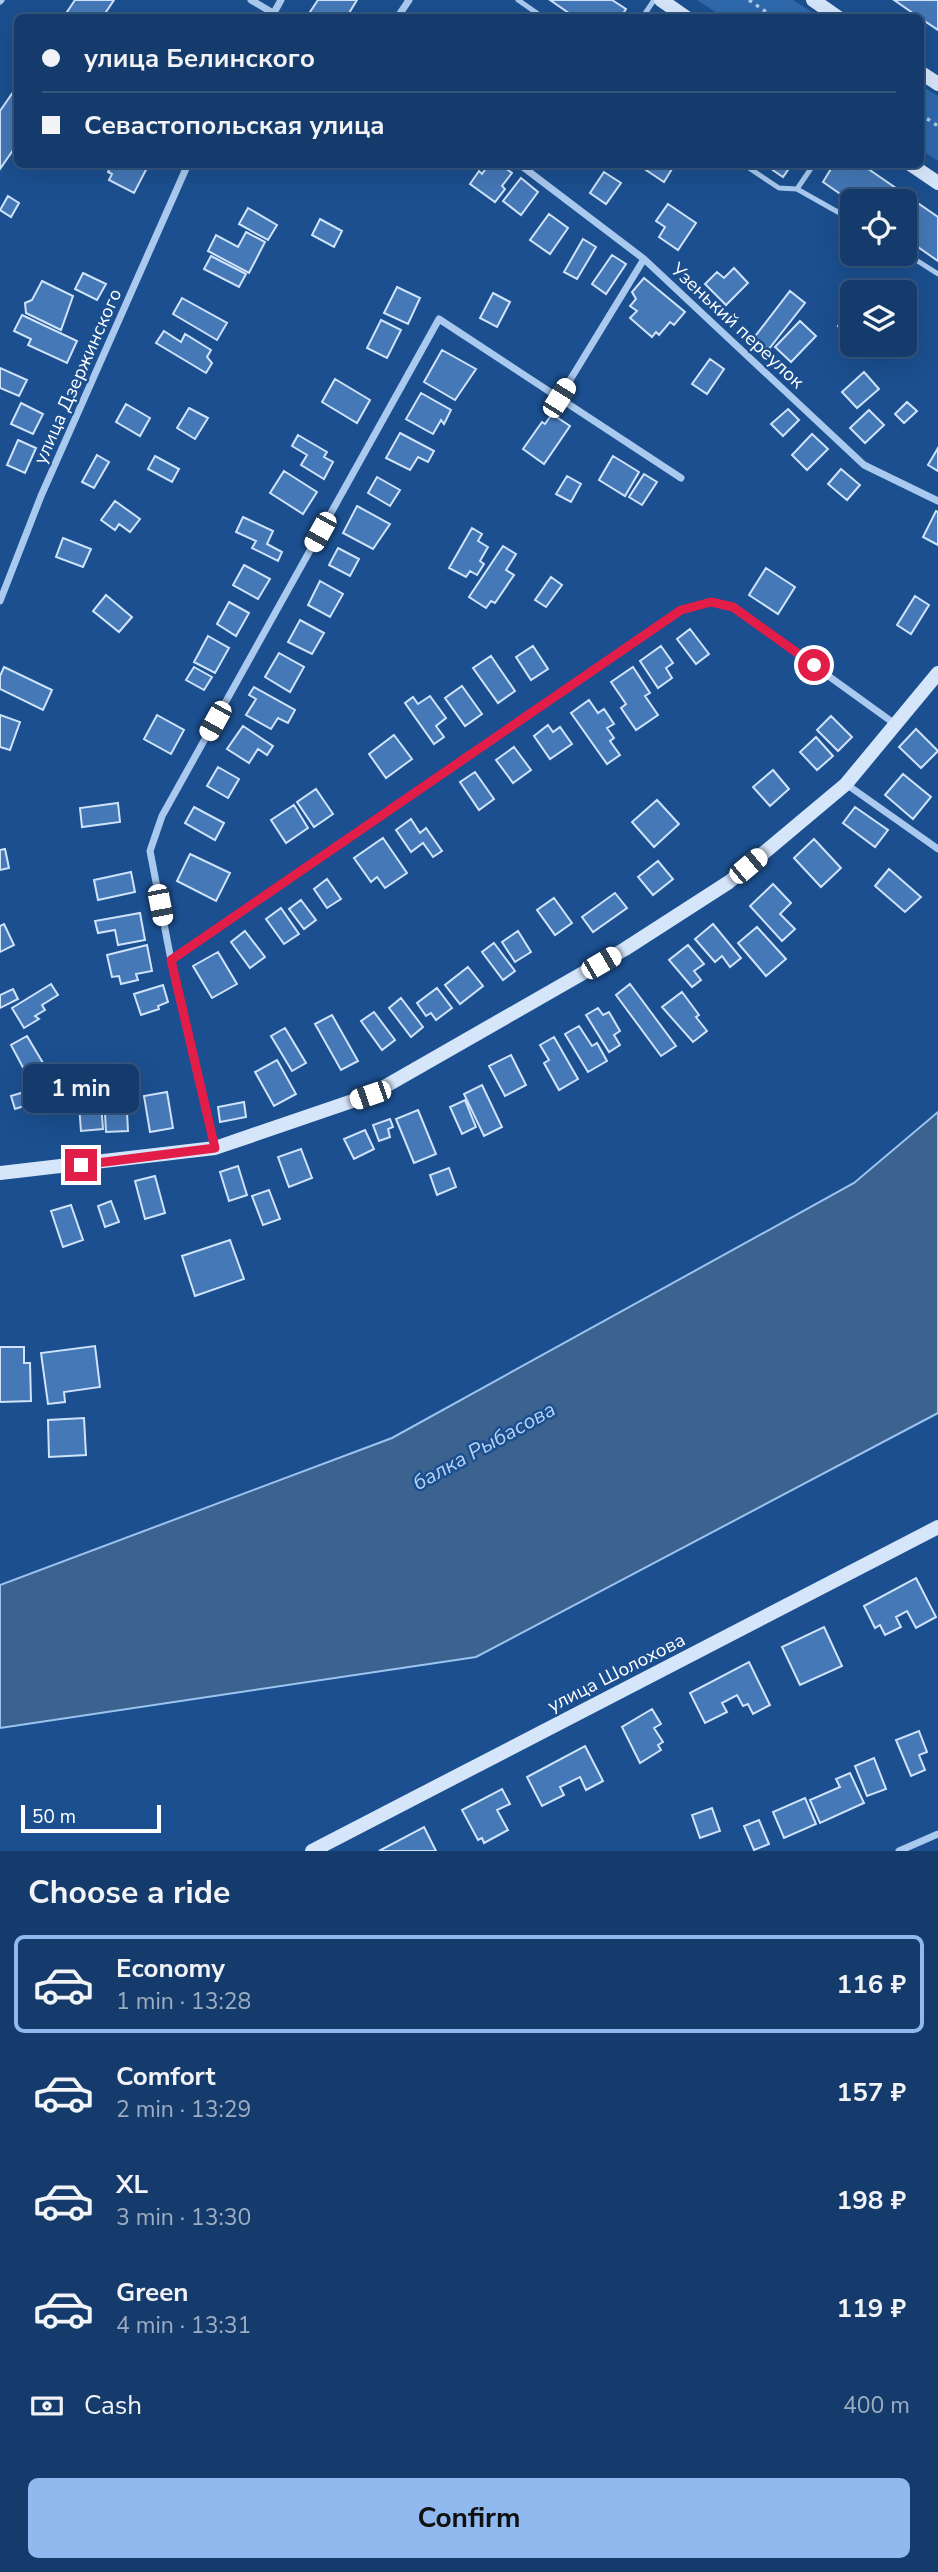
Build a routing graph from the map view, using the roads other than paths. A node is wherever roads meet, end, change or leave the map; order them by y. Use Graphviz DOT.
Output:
graph roads {
  1 [pos="251,0"];
  2 [pos="518,0"];
  3 [pos="661,0"];
  4 [pos="813,0"];
  5 [pos="271,14"];
  6 [pos="538,14"];
  7 [pos="681,14"];
  8 [pos="833,14"];
  9 [pos="186,168"];
  10 [pos="524,168"];
  11 [pos="749,168"];
  12 [pos="811,168"];
  13 [pos="916,168"];
  14 [pos="938,183"];
  15 [pos="797,189"];
  16 [pos="840,213"];
  17 [pos="644,259"];
  18 [pos="917,261"];
  19 [pos="938,274"];
  20 [pos="559,398"];
  21 [pos="681,478"];
  22 [pos="938,501"];
  23 [pos="0,601"];
  24 [pos="938,673"];
  25 [pos="896,724"];
  26 [pos="846,784"];
  27 [pos="938,849"];
  28 [pos="171,960"];
  29 [pos="215,1148"];
  30 [pos="0,1173"];
  31 [pos="938,1527"];
  32 [pos="938,1834"];
  33 [pos="312,1851"];
  34 [pos="899,1851"];
  1 -- 5 [label="street"];
  2 -- 6 [label="lane"];
  3 -- 7 [label="main road"];
  4 -- 8 [label="main road"];
  9 -- 23 [label="street, улица Дзержинского"];
  10 -- 17 [label="street, Узенький переулок"];
  11 -- 15 [label="lane"];
  12 -- 15 [label="lane"];
  13 -- 14 [label="main road"];
  15 -- 16 [label="lane"];
  17 -- 20 [label="street"];
  17 -- 22 [label="street, Узенький переулок"];
  18 -- 19 [label="lane"];
  20 -- 21 [label="street"];
  20 -- 28 [label="street"];
  24 -- 25 [label="main road"];
  25 -- 26 [label="main road"];
  25 -- 28 [label="street"];
  26 -- 27 [label="street"];
  26 -- 29 [label="main road"];
  28 -- 29 [label="street"];
  29 -- 30 [label="main road"];
  31 -- 33 [label="main road, улица Шолохова"];
  32 -- 34 [label="street"];
}
